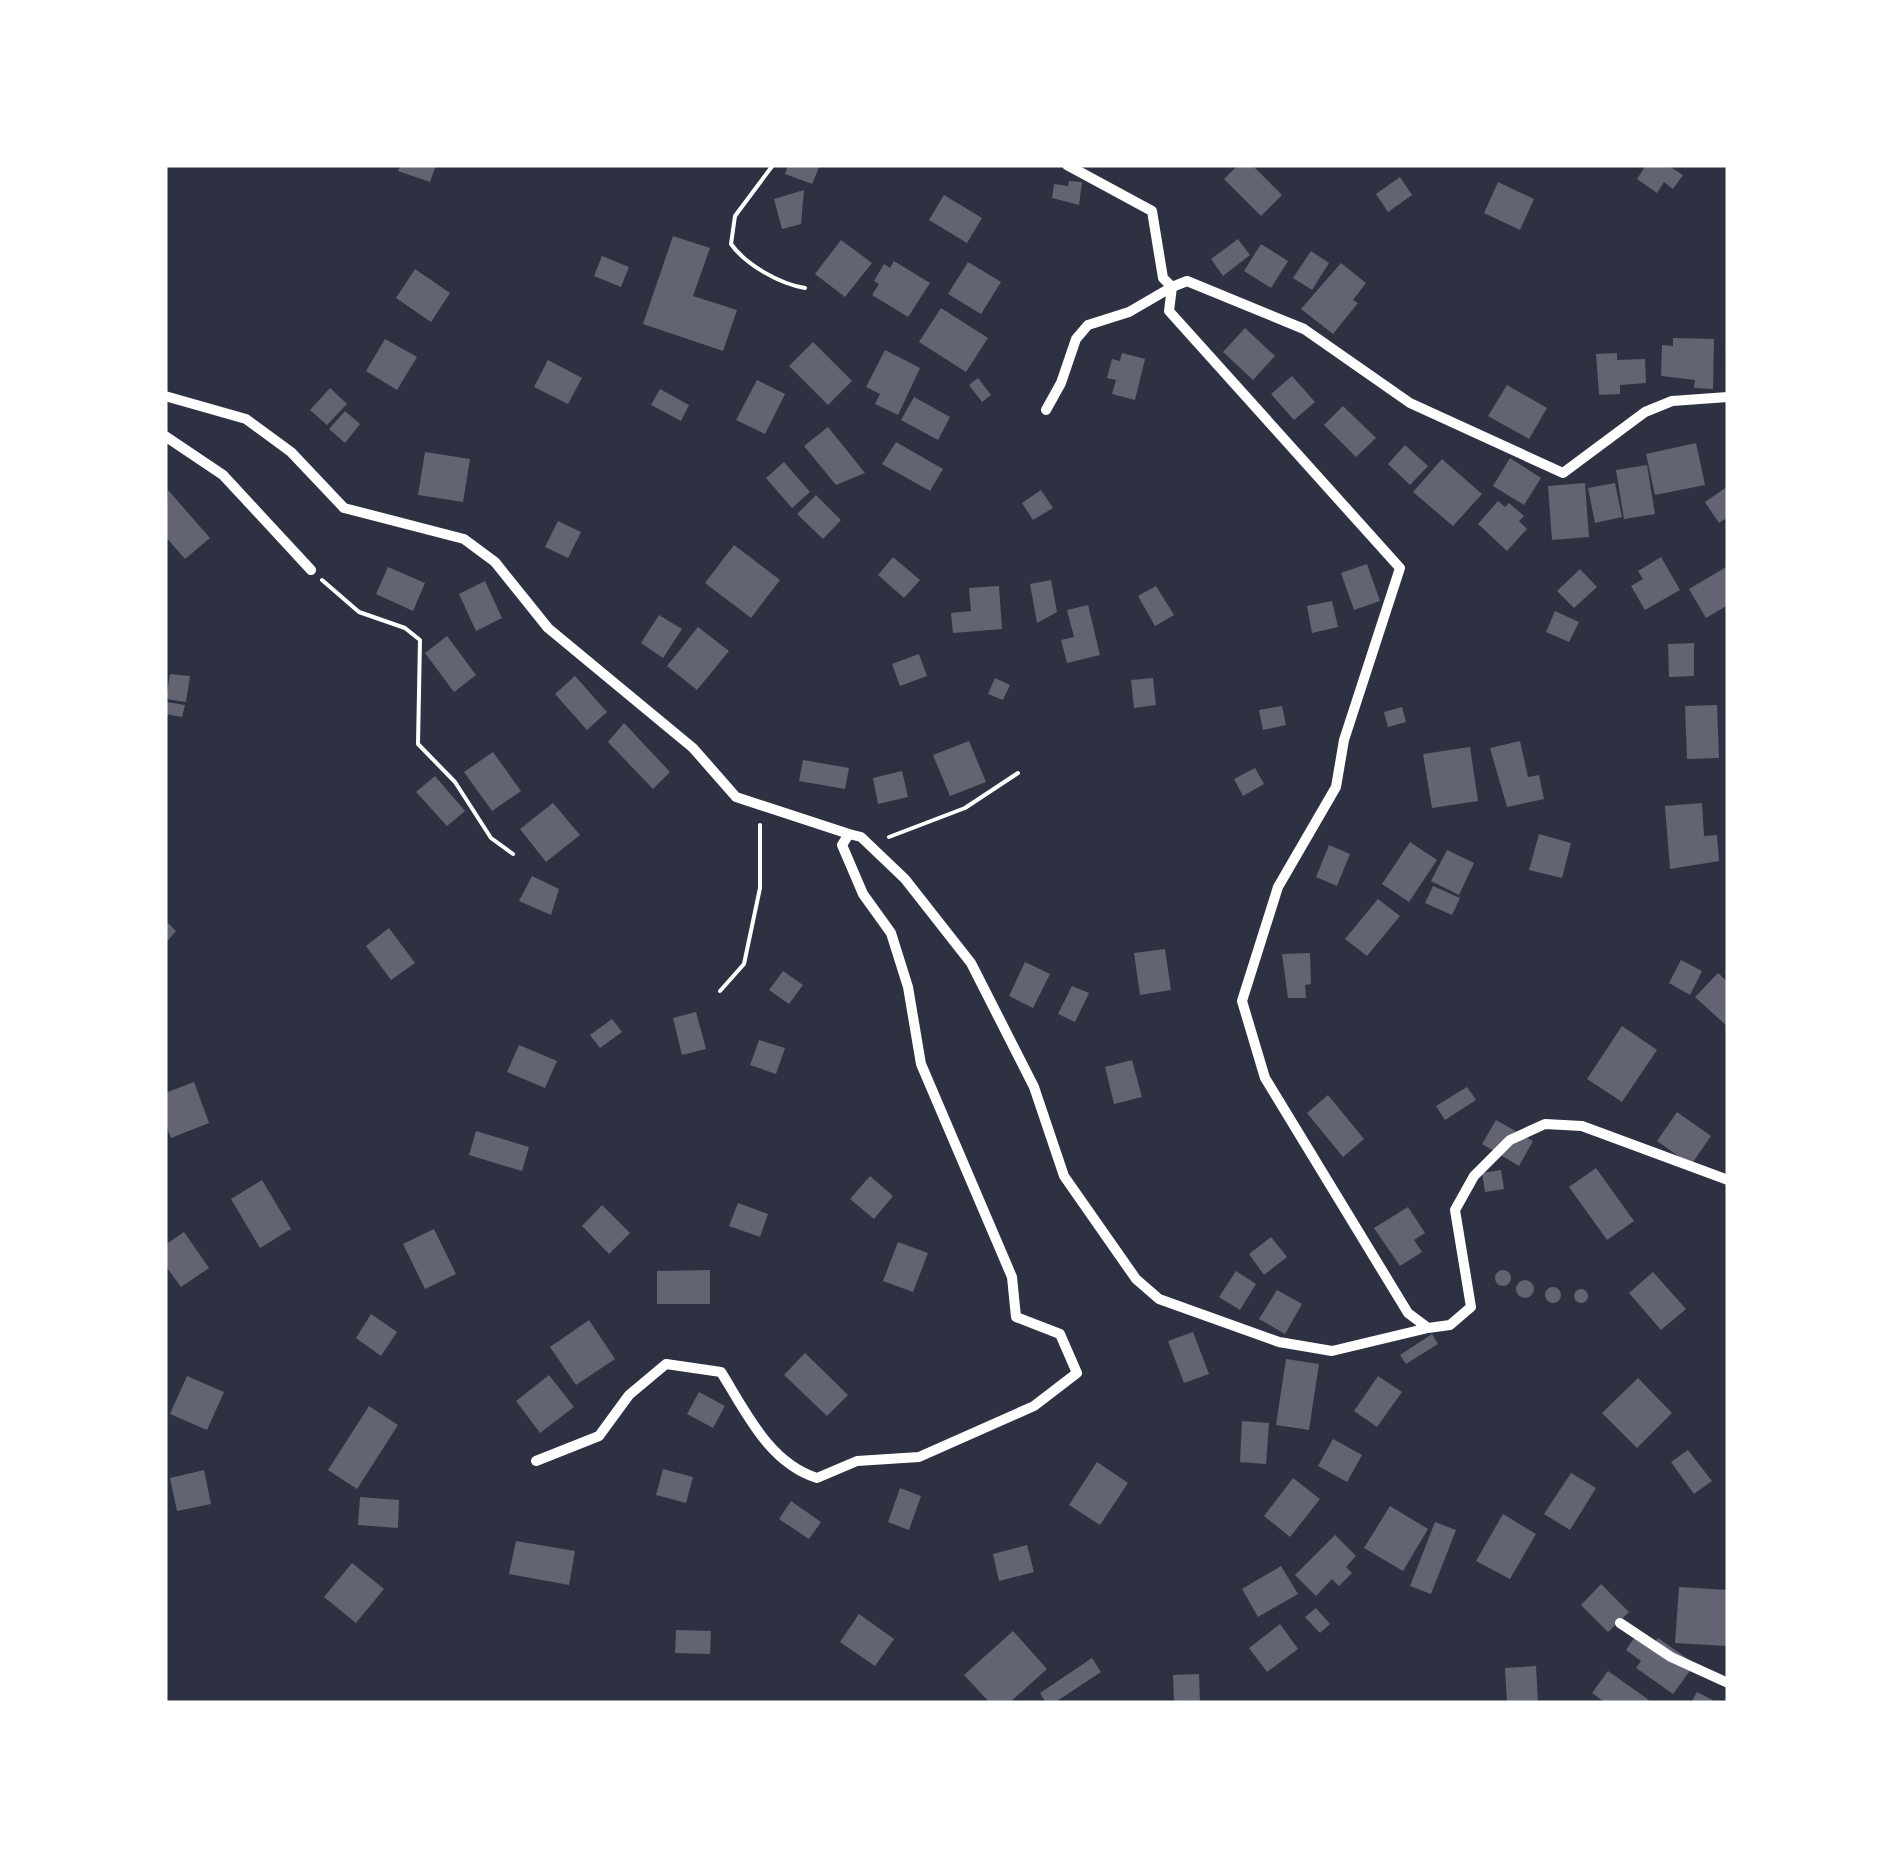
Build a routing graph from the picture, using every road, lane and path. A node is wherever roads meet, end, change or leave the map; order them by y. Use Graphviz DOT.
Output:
graph roads {
  1 [pos="772,165"];
  2 [pos="1067,165"];
  3 [pos="1172,287"];
  4 [pos="805,288"];
  5 [pos="165,396"];
  6 [pos="1728,398"];
  7 [pos="1046,410"];
  8 [pos="165,436"];
  9 [pos="311,570"];
  10 [pos="1018,773"];
  11 [pos="760,805"];
  12 [pos="849,834"];
  13 [pos="513,854"];
  14 [pos="720,991"];
  15 [pos="1728,1180"];
  16 [pos="1428,1328"];
  17 [pos="536,1461"];
  18 [pos="1620,1623"];
  19 [pos="1728,1683"];
  1 -- 4 [label="path"];
  2 -- 3 [label="street"];
  3 -- 6 [label="street"];
  3 -- 7 [label="street"];
  3 -- 16 [label="street"];
  5 -- 11 [label="street"];
  8 -- 9 [label="street"];
  9 -- 13 [label="path"];
  10 -- 12 [label="path"];
  11 -- 12 [label="street"];
  11 -- 14 [label="path"];
  12 -- 16 [label="street"];
  12 -- 17 [label="street"];
  15 -- 16 [label="street"];
  18 -- 19 [label="street"];
}
